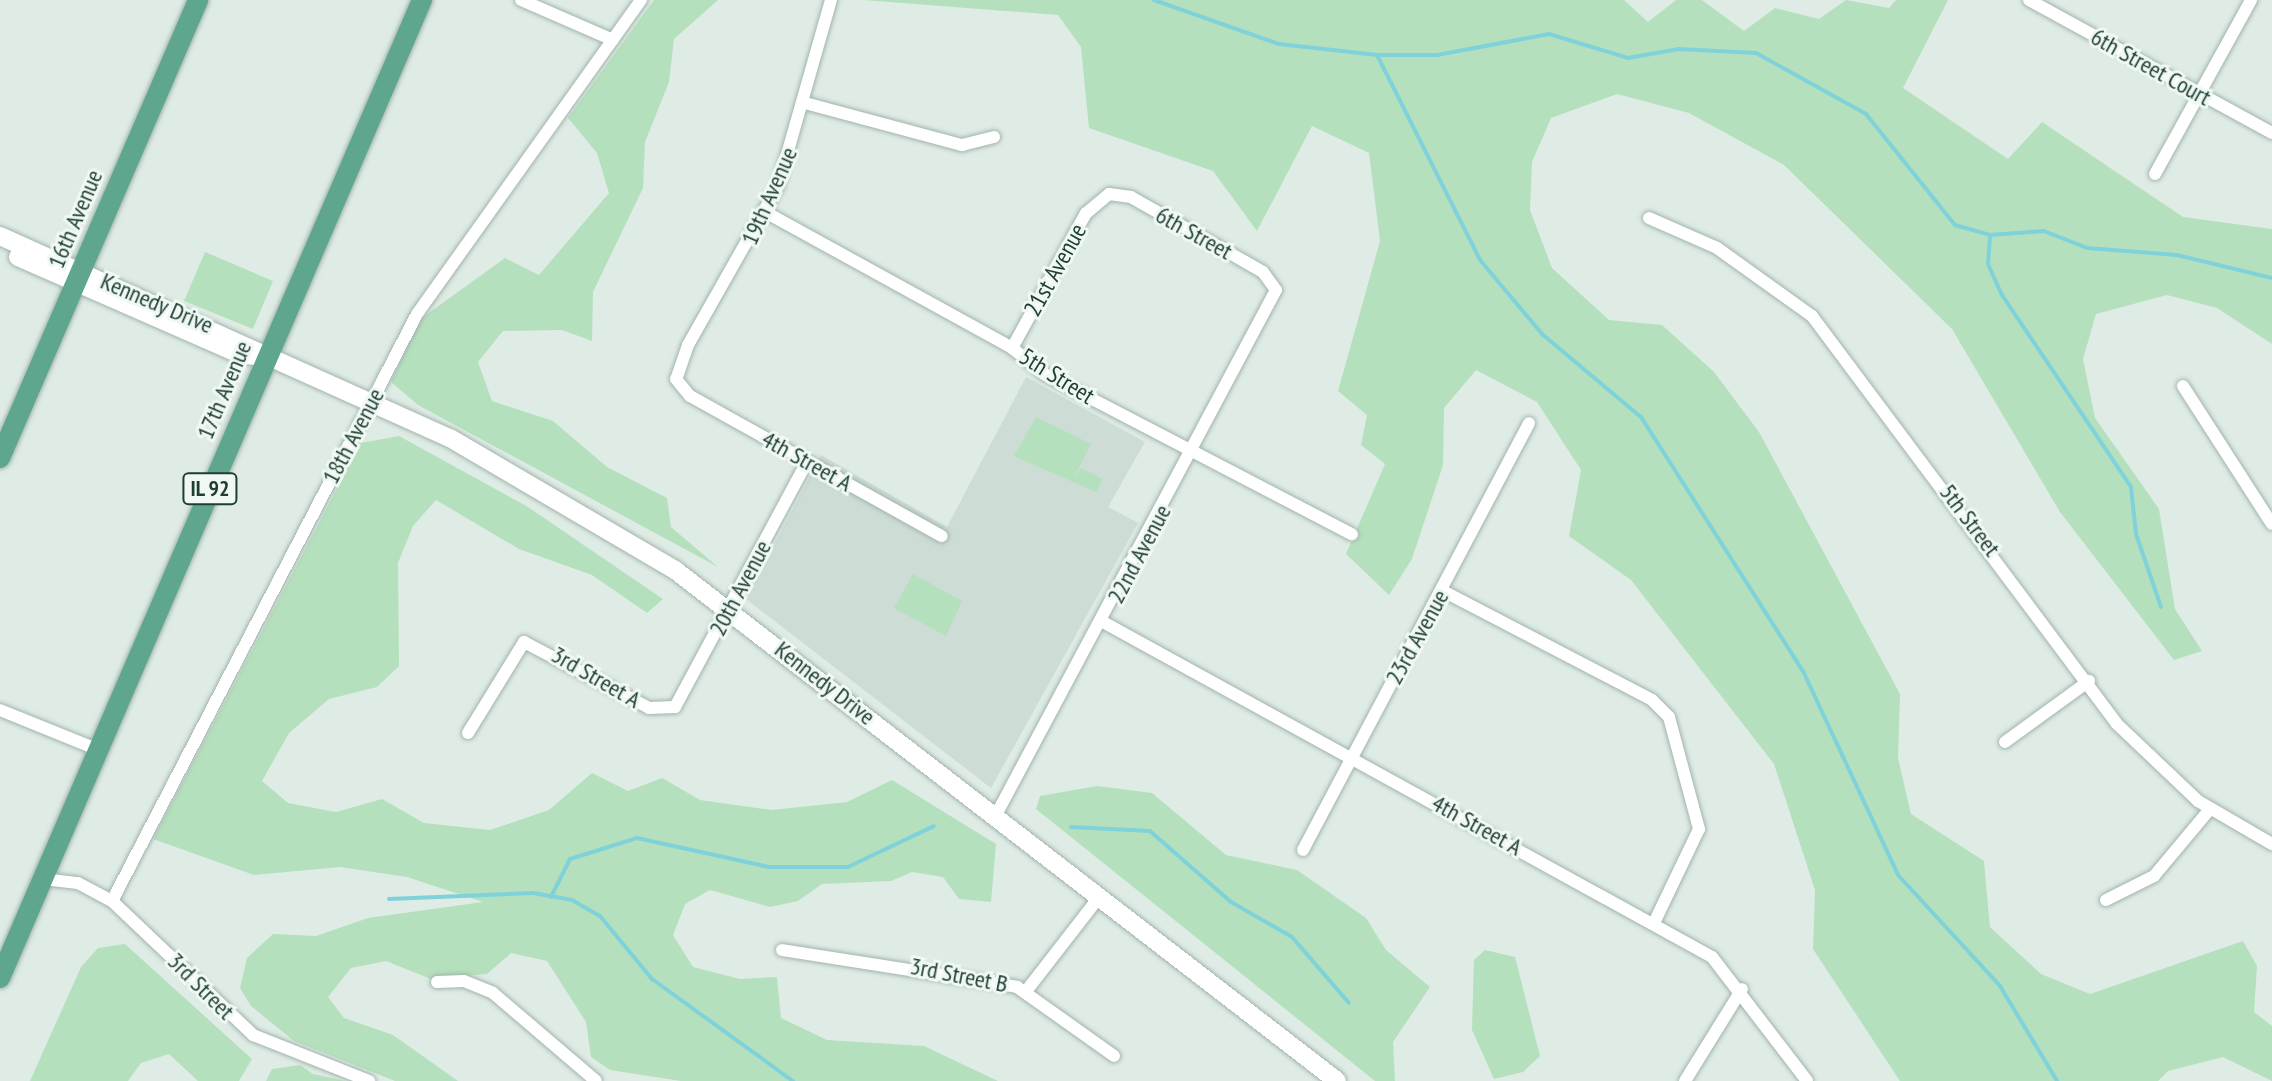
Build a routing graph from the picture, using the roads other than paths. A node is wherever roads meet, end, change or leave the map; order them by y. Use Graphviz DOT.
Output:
graph roads {
  1 [pos="198,0"];
  2 [pos="422,0"];
  3 [pos="521,0"];
  4 [pos="641,0"];
  5 [pos="831,0"];
  6 [pos="2029,0"];
  7 [pos="2251,0"];
  8 [pos="613,40"];
  9 [pos="2200,94"];
  10 [pos="805,103"];
  11 [pos="2272,133"];
  12 [pos="994,137"];
  13 [pos="2155,174"];
  14 [pos="1102,195"];
  15 [pos="765,212"];
  16 [pos="1649,218"];
  17 [pos="0,236"];
  18 [pos="0,249"];
  19 [pos="78,276"];
  20 [pos="1276,290"];
  21 [pos="1012,348"];
  22 [pos="267,357"];
  23 [pos="676,379"];
  24 [pos="2183,386"];
  25 [pos="372,402"];
  26 [pos="1529,423"];
  27 [pos="1194,454"];
  28 [pos="0,458"];
  29 [pos="807,462"];
  30 [pos="2272,524"];
  31 [pos="1352,534"];
  32 [pos="942,536"];
  33 [pos="1443,591"];
  34 [pos="729,609"];
  35 [pos="1103,622"];
  36 [pos="2089,681"];
  37 [pos="0,710"];
  38 [pos="668,711"];
  39 [pos="468,733"];
  40 [pos="2005,742"];
  41 [pos="99,750"];
  42 [pos="1352,757"];
  43 [pos="2210,809"];
  44 [pos="996,815"];
  45 [pos="2272,844"];
  46 [pos="1303,850"];
  47 [pos="44,879"];
  48 [pos="1100,896"];
  49 [pos="2106,900"];
  50 [pos="112,901"];
  51 [pos="1654,923"];
  52 [pos="782,950"];
  53 [pos="0,978"];
  54 [pos="437,982"];
  55 [pos="1742,989"];
  56 [pos="1027,990"];
  57 [pos="1114,1056"];
  58 [pos="369,1081"];
  59 [pos="596,1081"];
  60 [pos="1337,1081"];
  61 [pos="1685,1081"];
  62 [pos="1807,1081"];
  1 -- 19 [label="main road, 16th Avenue"];
  2 -- 22 [label="main road, 17th Avenue / IL 92"];
  3 -- 8 [label="street"];
  4 -- 8 [label="street, 18th Avenue"];
  5 -- 10 [label="street, 19th Avenue"];
  6 -- 9 [label="street, 6th Street Court"];
  7 -- 9 [label="street"];
  8 -- 25 [label="street, 18th Avenue"];
  9 -- 11 [label="street, 6th Street Court"];
  9 -- 13 [label="street"];
  10 -- 12 [label="street"];
  10 -- 15 [label="street, 19th Avenue"];
  14 -- 20 [label="street, 6th Street"];
  14 -- 21 [label="street, 21st Avenue"];
  15 -- 21 [label="street, 5th Street"];
  15 -- 23 [label="street, 19th Avenue"];
  16 -- 36 [label="street, 5th Street"];
  17 -- 19 [label="street, Kennedy Drive"];
  18 -- 19 [label="street, Kennedy Drive"];
  19 -- 22 [label="street, Kennedy Drive"];
  19 -- 28 [label="main road, 16th Avenue"];
  20 -- 27 [label="street, 22nd Avenue"];
  21 -- 27 [label="street, 5th Street"];
  22 -- 25 [label="street, Kennedy Drive"];
  22 -- 41 [label="main road, 17th Avenue / IL 92"];
  23 -- 29 [label="street, 4th Street A"];
  24 -- 30 [label="street"];
  25 -- 34 [label="street, Kennedy Drive"];
  25 -- 50 [label="street, 18th Avenue"];
  26 -- 33 [label="street, 23rd Avenue"];
  27 -- 31 [label="street, 5th Street"];
  27 -- 35 [label="street, 22nd Avenue"];
  29 -- 32 [label="street, 4th Street A"];
  29 -- 34 [label="street, 20th Avenue"];
  33 -- 42 [label="street, 23rd Avenue"];
  33 -- 51 [label="street"];
  34 -- 38 [label="street, 20th Avenue"];
  34 -- 44 [label="street, Kennedy Drive"];
  35 -- 42 [label="street, 4th Street A"];
  35 -- 44 [label="street, 22nd Avenue"];
  36 -- 40 [label="street"];
  36 -- 43 [label="street, 5th Street"];
  37 -- 41 [label="street"];
  38 -- 39 [label="street, 3rd Street A"];
  41 -- 47 [label="main road, 17th Avenue / IL 92"];
  42 -- 46 [label="street, 23rd Avenue"];
  42 -- 51 [label="street, 4th Street A"];
  43 -- 45 [label="street, 5th Street"];
  43 -- 49 [label="street"];
  44 -- 48 [label="street, Kennedy Drive"];
  47 -- 50 [label="street, 3rd Street"];
  47 -- 53 [label="main road, 17th Avenue / IL 92"];
  48 -- 56 [label="street"];
  48 -- 60 [label="street, Kennedy Drive"];
  50 -- 58 [label="street, 3rd Street"];
  51 -- 55 [label="street, 4th Street A"];
  52 -- 56 [label="street, 3rd Street B"];
  54 -- 59 [label="street"];
  55 -- 61 [label="street"];
  55 -- 62 [label="street, 4th Street A"];
  56 -- 57 [label="street, 3rd Street B"];
}
